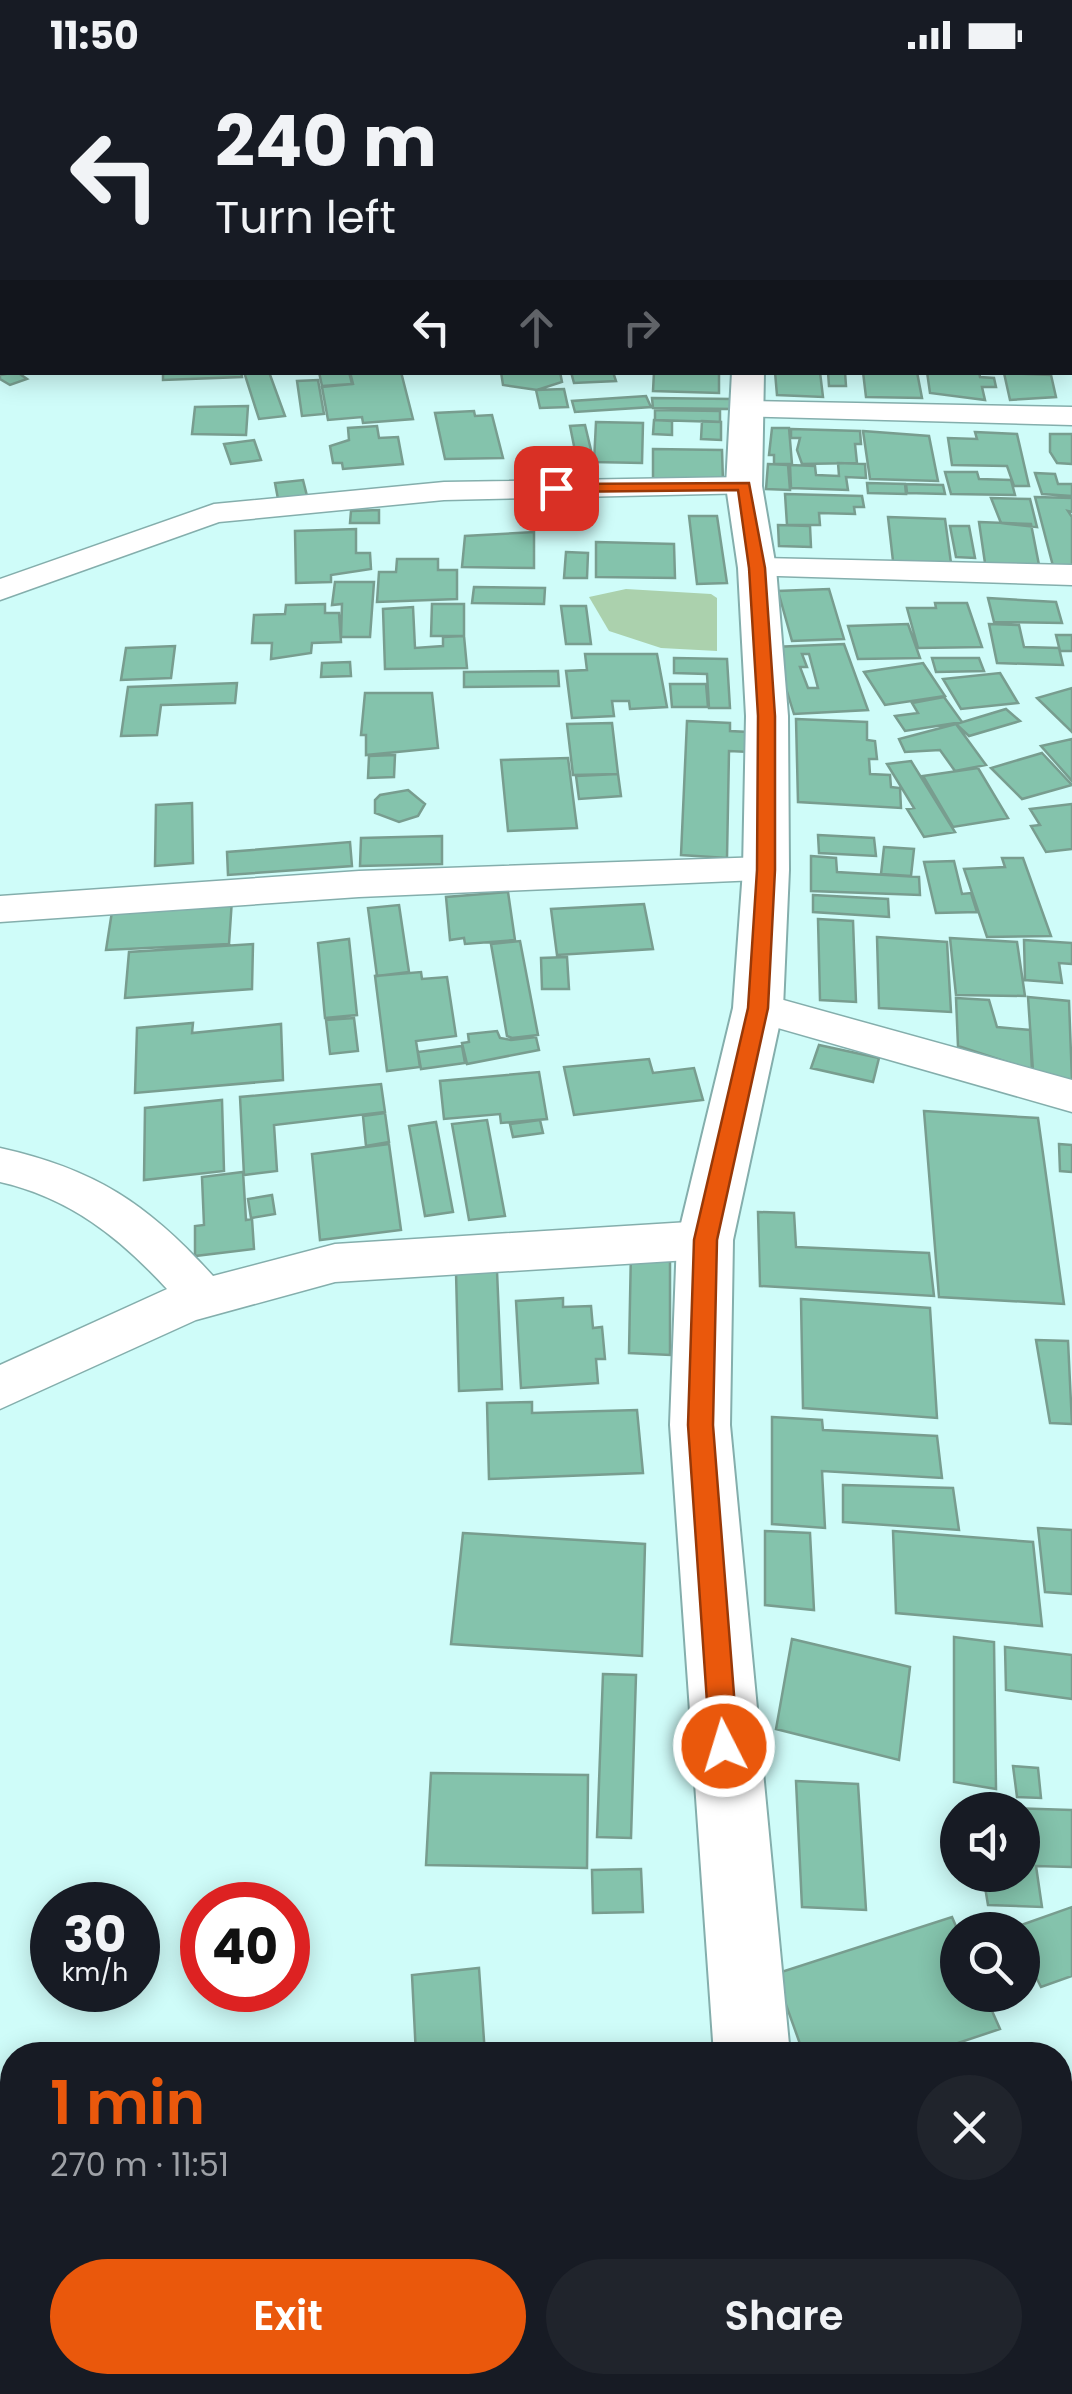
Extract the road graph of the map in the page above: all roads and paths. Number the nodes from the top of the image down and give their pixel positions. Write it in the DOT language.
graph roads {
  1 [pos="746,392"];
  2 [pos="1072,416"];
  3 [pos="744,486"];
  4 [pos="757,568"];
  5 [pos="1072,576"];
  6 [pos="0,590"];
  7 [pos="766,870"];
  8 [pos="0,908"];
  9 [pos="758,1008"];
  10 [pos="1072,1096"];
  11 [pos="0,1165"];
  12 [pos="705,1240"];
  13 [pos="204,1298"];
  14 [pos="0,1388"];
  15 [pos="751,2042"];
  1 -- 2 [label="street"];
  1 -- 3 [label="street"];
  3 -- 4 [label="street"];
  3 -- 6 [label="street"];
  4 -- 5 [label="street"];
  4 -- 7 [label="street"];
  7 -- 8 [label="street"];
  7 -- 9 [label="street"];
  9 -- 10 [label="street"];
  9 -- 12 [label="street"];
  11 -- 13 [label="street"];
  12 -- 13 [label="street"];
  12 -- 15 [label="street"];
  13 -- 14 [label="street"];
}
